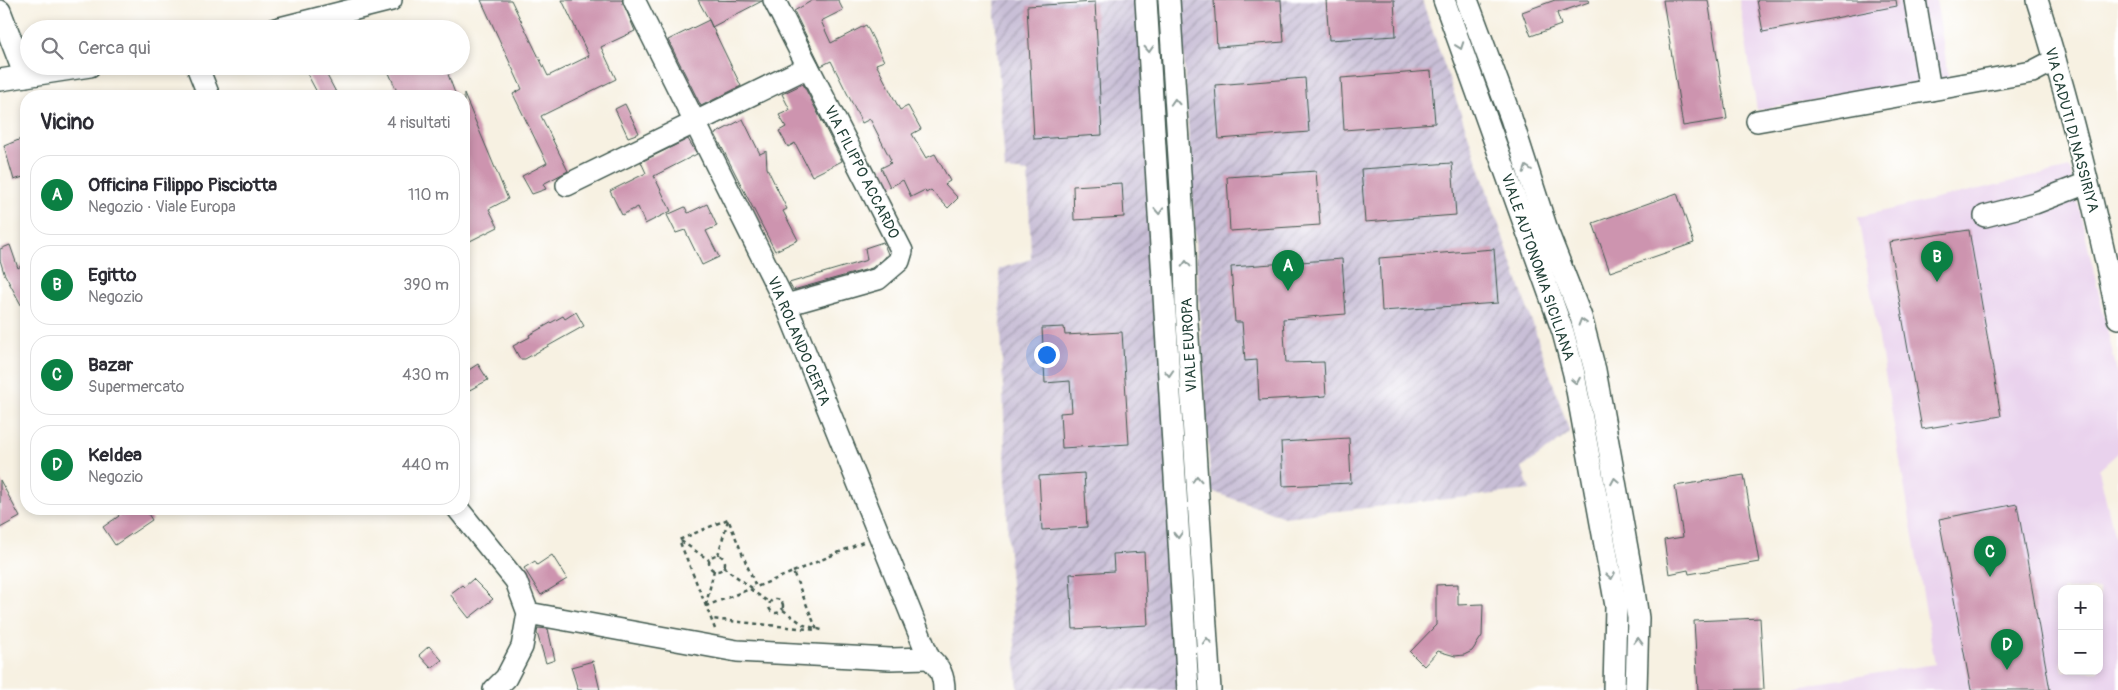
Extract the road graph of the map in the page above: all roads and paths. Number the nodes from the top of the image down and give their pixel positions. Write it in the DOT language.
graph roads {
  1 [pos="391,0"];
  2 [pos="634,0"];
  3 [pos="774,0"];
  4 [pos="1146,0"];
  5 [pos="1169,0"];
  6 [pos="1444,0"];
  7 [pos="1468,0"];
  8 [pos="1914,0"];
  9 [pos="2037,0"];
  10 [pos="0,11"];
  11 [pos="312,20"];
  12 [pos="2055,60"];
  13 [pos="20,61"];
  14 [pos="808,68"];
  15 [pos="32,75"];
  16 [pos="201,75"];
  17 [pos="26,76"];
  18 [pos="0,80"];
  19 [pos="207,90"];
  20 [pos="1930,90"];
  21 [pos="1511,118"];
  22 [pos="1757,120"];
  23 [pos="695,123"];
  24 [pos="1488,127"];
  25 [pos="2087,183"];
  26 [pos="567,185"];
  27 [pos="1158,187"];
  28 [pos="1180,187"];
  29 [pos="1985,216"];
  30 [pos="786,305"];
  31 [pos="2118,314"];
  32 [pos="463,515"];
  33 [pos="728,519"];
  34 [pos="880,535"];
  35 [pos="680,540"];
  36 [pos="1617,547"];
  37 [pos="718,555"];
  38 [pos="710,560"];
  39 [pos="723,567"];
  40 [pos="714,570"];
  41 [pos="793,572"];
  42 [pos="753,588"];
  43 [pos="770,603"];
  44 [pos="706,606"];
  45 [pos="783,610"];
  46 [pos="528,613"];
  47 [pos="1183,613"];
  48 [pos="1205,613"];
  49 [pos="711,619"];
  50 [pos="818,630"];
  51 [pos="825,631"];
  52 [pos="719,648"];
  53 [pos="929,658"];
  54 [pos="494,690"];
  55 [pos="944,690"];
  56 [pos="1188,690"];
  57 [pos="1210,690"];
  58 [pos="1614,690"];
  59 [pos="1636,690"];
  1 -- 11 [label="street"];
  2 -- 23 [label="street, VIA ROLANDO CERTA"];
  3 -- 14 [label="street, VIA FILIPPO ACCARDO"];
  4 -- 27 [label="street, VIALE EUROPA, one-way"];
  28 -- 5 [label="street, VIALE EUROPA, one-way"];
  6 -- 24 [label="street, VIALE AUTONOMIA SICILIANA, one-way"];
  7 -- 21 [label="street, VIALE AUTONOMIA SICILIANA"];
  8 -- 20 [label="street"];
  9 -- 12 [label="street, VIA CADUTI DI NASSIRIYA"];
  10 -- 13 [label="street"];
  12 -- 20 [label="street"];
  12 -- 25 [label="street, VIA CADUTI DI NASSIRIYA"];
  14 -- 23 [label="street"];
  14 -- 30 [label="street, VIA FILIPPO ACCARDO"];
  15 -- 17 [label="street"];
  16 -- 19 [label="street"];
  17 -- 18 [label="street"];
  20 -- 22 [label="street"];
  21 -- 24 [label="street"];
  36 -- 21 [label="street, VIALE AUTONOMIA SICILIANA, one-way"];
  23 -- 26 [label="street"];
  23 -- 30 [label="street, VIA ROLANDO CERTA"];
  24 -- 36 [label="street, VIALE AUTONOMIA SICILIANA, one-way"];
  25 -- 29 [label="street"];
  25 -- 31 [label="street, VIA CADUTI DI NASSIRIYA"];
  27 -- 28 [label="street"];
  27 -- 47 [label="street, VIALE EUROPA, one-way"];
  48 -- 28 [label="street, VIALE EUROPA, one-way"];
  30 -- 34 [label="street, VIA ROLANDO CERTA"];
  32 -- 46 [label="street"];
  33 -- 35 [label="path"];
  33 -- 37 [label="path"];
  33 -- 42 [label="path"];
  34 -- 41 [label="path"];
  34 -- 53 [label="street, VIA ROLANDO CERTA"];
  35 -- 38 [label="path"];
  35 -- 44 [label="path"];
  36 -- 58 [label="street, VIALE AUTONOMIA SICILIANA, one-way"];
  59 -- 36 [label="street, VIALE AUTONOMIA SICILIANA, one-way"];
  37 -- 38 [label="path"];
  37 -- 39 [label="path"];
  38 -- 40 [label="path"];
  39 -- 40 [label="path"];
  39 -- 42 [label="path"];
  40 -- 44 [label="path"];
  41 -- 42 [label="path"];
  41 -- 50 [label="path"];
  42 -- 43 [label="path"];
  42 -- 44 [label="path"];
  43 -- 45 [label="path"];
  43 -- 45 [label="path"];
  44 -- 49 [label="path"];
  45 -- 50 [label="path"];
  46 -- 52 [label="street"];
  46 -- 54 [label="street"];
  47 -- 48 [label="street"];
  47 -- 56 [label="street, VIALE EUROPA"];
  57 -- 48 [label="street, VIALE EUROPA, one-way"];
  49 -- 50 [label="path"];
  49 -- 52 [label="path"];
  50 -- 51 [label="path"];
  52 -- 53 [label="street"];
  53 -- 55 [label="street, VIA ROLANDO CERTA"];
}
